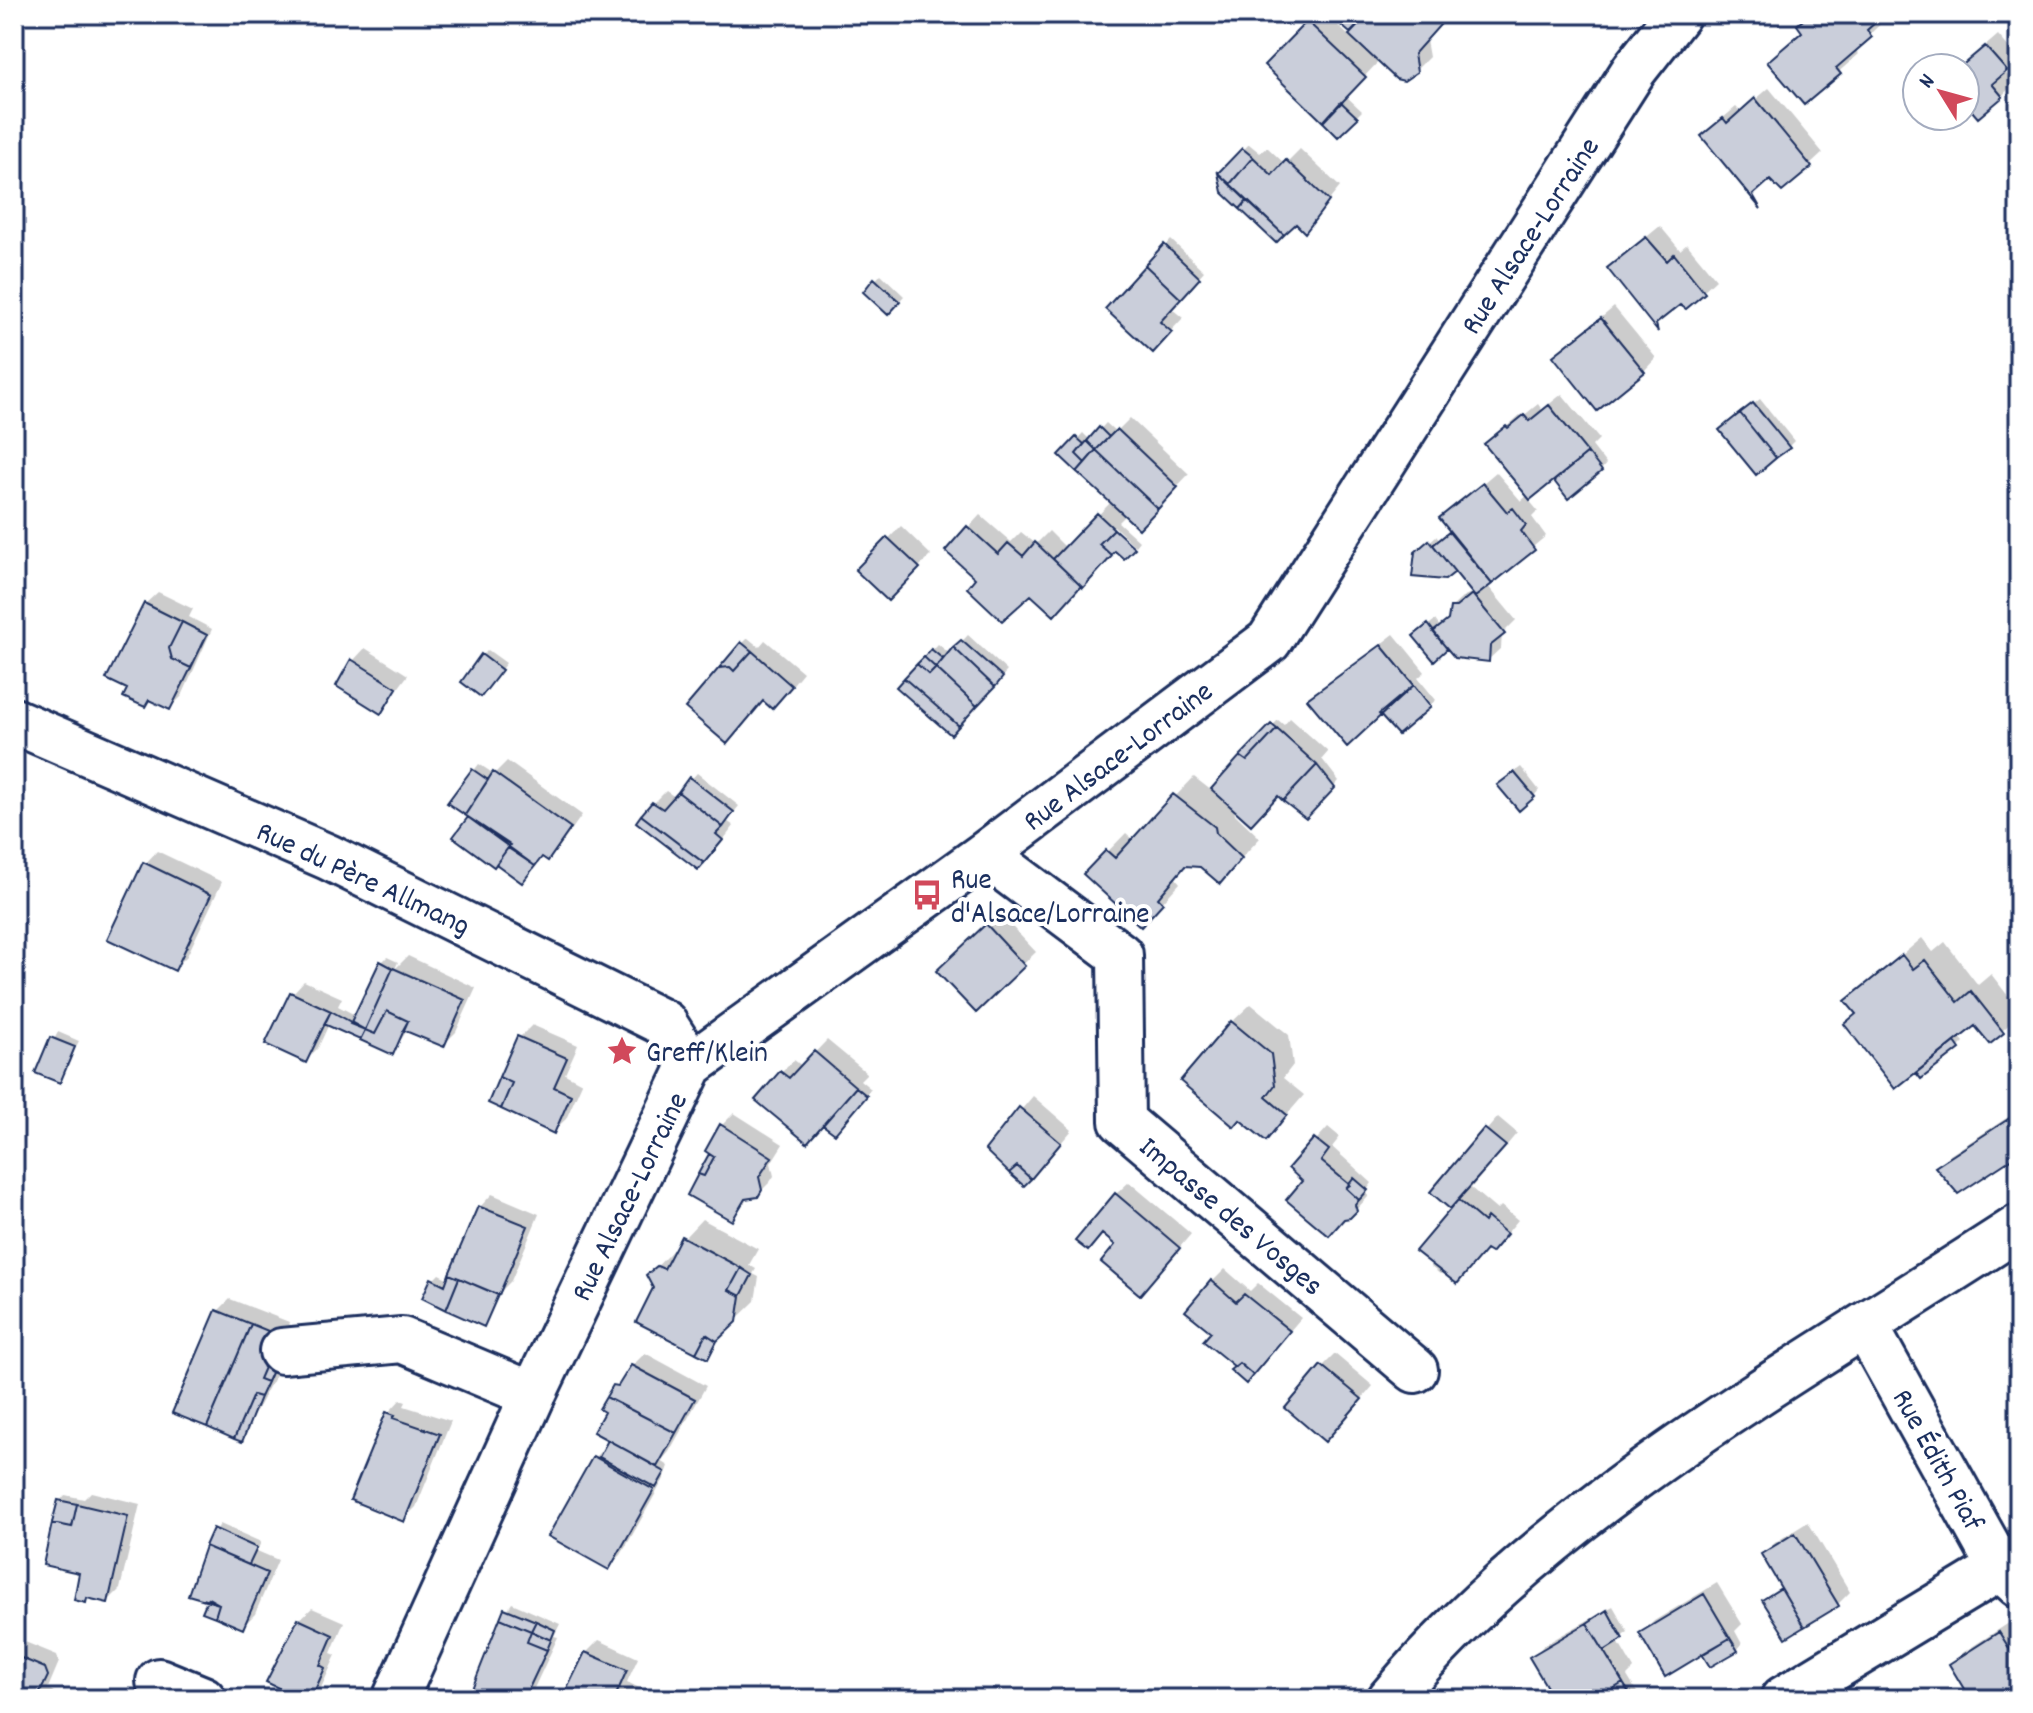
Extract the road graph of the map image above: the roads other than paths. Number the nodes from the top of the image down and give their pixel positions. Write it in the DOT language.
graph roads {
  1 [pos="1678,14"];
  2 [pos="14,721"];
  3 [pos="985,854"];
  4 [pos="691,1065"];
  5 [pos="2019,1227"];
  6 [pos="1866,1327"];
  7 [pos="282,1351"];
  8 [pos="1415,1370"];
  9 [pos="533,1395"];
  10 [pos="2010,1577"];
  11 [pos="159,1681"];
  12 [pos="203,1699"];
  13 [pos="395,1699"];
  14 [pos="1390,1699"];
  15 [pos="1783,1699"];
  1 -- 3 [label="street, Rue Alsace-Lorraine"];
  2 -- 4 [label="street, Rue du Père Allmang"];
  3 -- 4 [label="street, Rue Alsace-Lorraine"];
  3 -- 8 [label="street, Impasse des Vosges"];
  4 -- 9 [label="street, Rue Alsace-Lorraine"];
  5 -- 6 [label="street"];
  6 -- 10 [label="street, Rue Édith Piaf"];
  6 -- 14 [label="street"];
  7 -- 9 [label="street"];
  9 -- 13 [label="street, Rue Alsace-Lorraine"];
  10 -- 15 [label="street"];
  11 -- 12 [label="street"];
}
